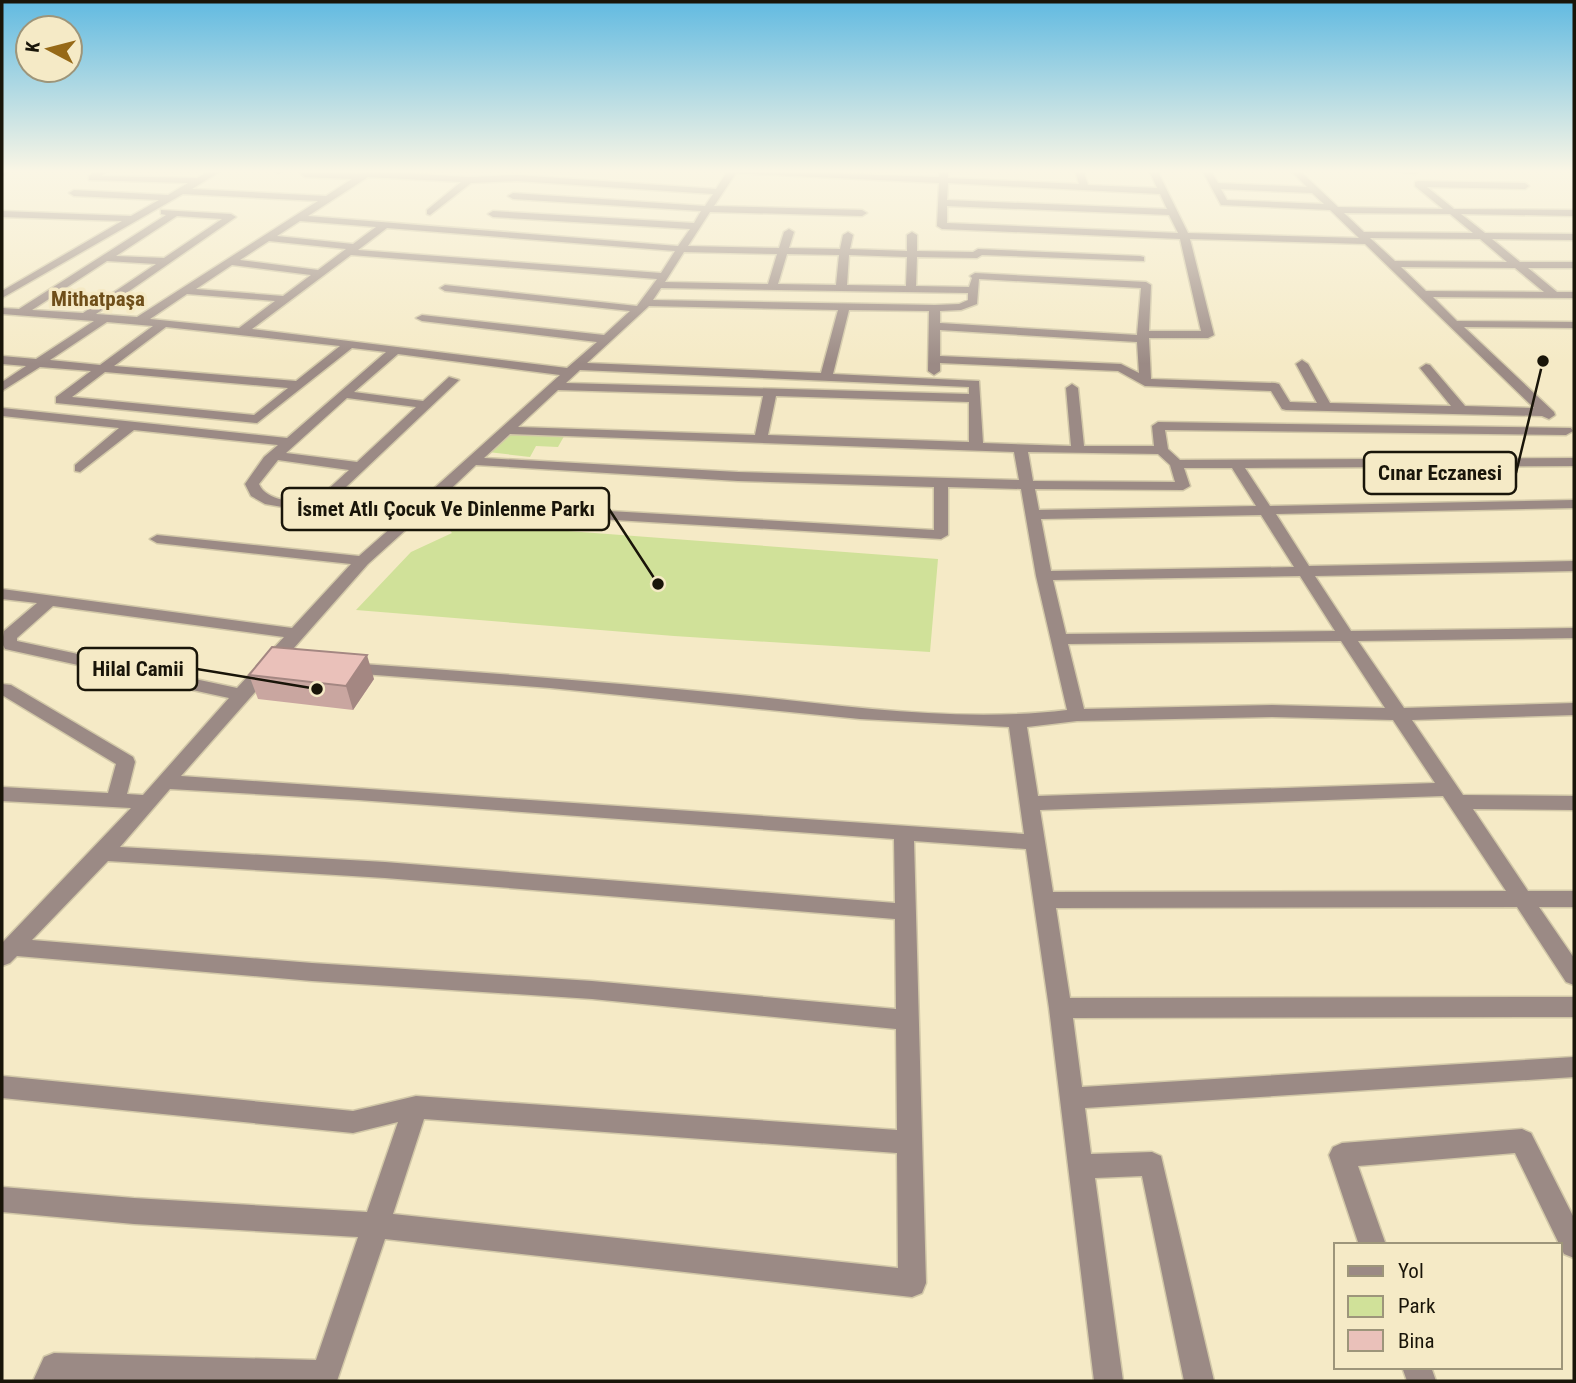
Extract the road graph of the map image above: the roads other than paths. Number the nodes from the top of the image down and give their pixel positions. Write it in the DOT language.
graph roads {
  1 [pos="105,235"];
  2 [pos="141,235"];
  3 [pos="205,235"];
  4 [pos="272,235"];
  5 [pos="373,235"];
  6 [pos="494,235"];
  7 [pos="690,235"];
  8 [pos="788,235"];
  9 [pos="848,235"];
  10 [pos="912,235"];
  11 [pos="979,235"];
  12 [pos="1147,235"];
  13 [pos="1361,235"];
  14 [pos="1184,236"];
  15 [pos="1479,236"];
  16 [pos="1574,237"];
  17 [pos="267,238"];
  18 [pos="1365,238"];
  19 [pos="681,249"];
  20 [pos="352,250"];
  21 [pos="782,251"];
  22 [pos="844,253"];
  23 [pos="977,253"];
  24 [pos="911,254"];
  25 [pos="104,258"];
  26 [pos="1140,259"];
  27 [pos="166,261"];
  28 [pos="229,262"];
  29 [pos="1391,264"];
  30 [pos="1517,265"];
  31 [pos="1574,265"];
  32 [pos="321,273"];
  33 [pos="975,276"];
  34 [pos="661,281"];
  35 [pos="772,287"];
  36 [pos="445,288"];
  37 [pos="841,288"];
  38 [pos="911,289"];
  39 [pos="974,290"];
  40 [pos="184,291"];
  41 [pos="1423,294"];
  42 [pos="2,295"];
  43 [pos="1555,295"];
  44 [pos="1574,295"];
  45 [pos="286,299"];
  46 [pos="642,306"];
  47 [pos="844,306"];
  48 [pos="935,308"];
  49 [pos="2,311"];
  50 [pos="21,312"];
  51 [pos="86,316"];
  52 [pos="107,317"];
  53 [pos="422,318"];
  54 [pos="139,320"];
  55 [pos="164,323"];
  56 [pos="1454,324"];
  57 [pos="1574,325"];
  58 [pos="935,326"];
  59 [pos="242,331"];
  60 [pos="1143,337"];
  61 [pos="605,340"];
  62 [pos="351,343"];
  63 [pos="396,349"];
  64 [pos="934,359"];
  65 [pos="2,360"];
  66 [pos="37,362"];
  67 [pos="1302,364"];
  68 [pos="103,368"];
  69 [pos="1426,368"];
  70 [pos="573,369"];
  71 [pos="825,376"];
  72 [pos="453,380"];
  73 [pos="934,382"];
  74 [pos="1145,382"];
  75 [pos="299,385"];
  76 [pos="553,386"];
  77 [pos="2,387"];
  78 [pos="1072,388"];
  79 [pos="770,393"];
  80 [pos="343,394"];
  81 [pos="975,398"];
  82 [pos="426,405"];
  83 [pos="1325,406"];
  84 [pos="1461,410"];
  85 [pos="2,412"];
  86 [pos="1546,412"];
  87 [pos="130,426"];
  88 [pos="505,430"];
  89 [pos="1570,435"];
  90 [pos="761,439"];
  91 [pos="289,442"];
  92 [pos="976,446"];
  93 [pos="1020,448"];
  94 [pos="1078,450"];
  95 [pos="1161,450"];
  96 [pos="274,455"];
  97 [pos="471,461"];
  98 [pos="1574,462"];
  99 [pos="1176,464"];
  100 [pos="1236,464"];
  101 [pos="360,467"];
  102 [pos="80,468"];
  103 [pos="941,483"];
  104 [pos="1026,486"];
  105 [pos="424,503"];
  106 [pos="1574,504"];
  107 [pos="316,508"];
  108 [pos="1266,510"];
  109 [pos="1031,515"];
  110 [pos="403,523"];
  111 [pos="157,539"];
  112 [pos="363,561"];
  113 [pos="1574,566"];
  114 [pos="1306,572"];
  115 [pos="1044,576"];
  116 [pos="2,594"];
  117 [pos="49,601"];
  118 [pos="1574,633"];
  119 [pos="298,634"];
  120 [pos="1347,637"];
  121 [pos="1059,639"];
  122 [pos="270,662"];
  123 [pos="296,664"];
  124 [pos="337,667"];
  125 [pos="5,689"];
  126 [pos="242,695"];
  127 [pos="1574,709"];
  128 [pos="1399,713"];
  129 [pos="1077,715"];
  130 [pos="1017,722"];
  131 [pos="166,782"];
  132 [pos="2,794"];
  133 [pos="1453,795"];
  134 [pos="116,800"];
  135 [pos="149,802"];
  136 [pos="1029,803"];
  137 [pos="1574,803"];
  138 [pos="904,832"];
  139 [pos="1035,842"];
  140 [pos="103,853"];
  141 [pos="1522,898"];
  142 [pos="1574,899"];
  143 [pos="1044,900"];
  144 [pos="905,912"];
  145 [pos="7,952"];
  146 [pos="1574,976"];
  147 [pos="1574,1007"];
  148 [pos="1060,1008"];
  149 [pos="907,1020"];
  150 [pos="1574,1068"];
  151 [pos="2,1087"];
  152 [pos="1073,1098"];
  153 [pos="416,1107"];
  154 [pos="909,1142"];
  155 [pos="1081,1166"];
  156 [pos="2,1199"];
  157 [pos="374,1225"];
  158 [pos="1372,1243"];
  159 [pos="1574,1245"];
  160 [pos="324,1378"];
  161 [pos="47,1381"];
  162 [pos="1108,1381"];
  163 [pos="1199,1381"];
  1 -- 42 [label="street"];
  2 -- 25 [label="street"];
  3 -- 27 [label="street"];
  4 -- 17 [label="street"];
  5 -- 20 [label="street"];
  6 -- 19 [label="street"];
  7 -- 19 [label="street"];
  8 -- 21 [label="street"];
  9 -- 22 [label="street"];
  10 -- 24 [label="street"];
  11 -- 23 [label="street"];
  12 -- 14 [label="street"];
  13 -- 18 [label="street"];
  14 -- 18 [label="street"];
  14 -- 60 [label="street"];
  15 -- 16 [label="street"];
  15 -- 18 [label="street"];
  15 -- 30 [label="street"];
  17 -- 20 [label="street"];
  17 -- 28 [label="street"];
  18 -- 29 [label="street"];
  19 -- 21 [label="street"];
  19 -- 34 [label="street"];
  20 -- 32 [label="street"];
  20 -- 34 [label="street"];
  21 -- 22 [label="street"];
  21 -- 35 [label="street"];
  22 -- 24 [label="street"];
  22 -- 37 [label="street"];
  23 -- 24 [label="street"];
  23 -- 26 [label="street"];
  23 -- 33 [label="street"];
  24 -- 38 [label="street"];
  25 -- 27 [label="street"];
  25 -- 50 [label="street"];
  27 -- 51 [label="street"];
  28 -- 32 [label="street"];
  28 -- 40 [label="street"];
  29 -- 30 [label="street"];
  29 -- 41 [label="street"];
  30 -- 31 [label="street"];
  30 -- 43 [label="street"];
  32 -- 45 [label="street"];
  33 -- 39 [label="street"];
  33 -- 60 [label="street"];
  34 -- 35 [label="street"];
  34 -- 46 [label="street"];
  35 -- 37 [label="street"];
  36 -- 46 [label="street"];
  37 -- 38 [label="street"];
  38 -- 39 [label="street"];
  39 -- 48 [label="street"];
  40 -- 45 [label="street"];
  40 -- 54 [label="street"];
  41 -- 43 [label="street"];
  41 -- 56 [label="street"];
  43 -- 44 [label="street"];
  45 -- 59 [label="street"];
  46 -- 47 [label="street"];
  46 -- 61 [label="street"];
  47 -- 48 [label="street"];
  47 -- 71 [label="street"];
  48 -- 58 [label="street"];
  49 -- 50 [label="street"];
  50 -- 51 [label="street"];
  51 -- 52 [label="street"];
  52 -- 54 [label="street"];
  52 -- 66 [label="street"];
  53 -- 61 [label="street"];
  54 -- 55 [label="street"];
  55 -- 59 [label="street"];
  55 -- 68 [label="street"];
  56 -- 57 [label="street"];
  56 -- 86 [label="street"];
  58 -- 60 [label="street"];
  58 -- 64 [label="street"];
  59 -- 62 [label="street"];
  60 -- 74 [label="street"];
  61 -- 70 [label="street"];
  62 -- 63 [label="street"];
  62 -- 75 [label="street"];
  63 -- 70 [label="street"];
  63 -- 80 [label="street"];
  64 -- 73 [label="street"];
  64 -- 74 [label="street"];
  65 -- 66 [label="street"];
  66 -- 68 [label="street"];
  66 -- 77 [label="street"];
  67 -- 83 [label="street"];
  68 -- 75 [label="street"];
  68 -- 75 [label="street"];
  69 -- 84 [label="street"];
  70 -- 71 [label="street"];
  70 -- 76 [label="street"];
  71 -- 73 [label="street"];
  72 -- 82 [label="street"];
  73 -- 81 [label="street"];
  74 -- 83 [label="street"];
  76 -- 79 [label="street"];
  76 -- 88 [label="street"];
  78 -- 94 [label="street"];
  79 -- 81 [label="street"];
  79 -- 90 [label="street"];
  80 -- 82 [label="street"];
  80 -- 91 [label="street"];
  81 -- 92 [label="street"];
  82 -- 101 [label="street"];
  83 -- 84 [label="street"];
  84 -- 86 [label="street"];
  85 -- 87 [label="street"];
  86 -- 89 [label="street"];
  87 -- 91 [label="street"];
  87 -- 102 [label="street"];
  88 -- 90 [label="street"];
  88 -- 97 [label="street"];
  89 -- 95 [label="street"];
  90 -- 92 [label="street"];
  91 -- 96 [label="street"];
  92 -- 93 [label="street"];
  93 -- 94 [label="street"];
  93 -- 104 [label="street"];
  94 -- 95 [label="street"];
  95 -- 99 [label="street"];
  96 -- 101 [label="street"];
  96 -- 107 [label="street"];
  97 -- 103 [label="street"];
  97 -- 105 [label="street"];
  98 -- 100 [label="street"];
  99 -- 100 [label="street"];
  99 -- 104 [label="street"];
  100 -- 108 [label="street"];
  101 -- 107 [label="street"];
  103 -- 104 [label="street"];
  103 -- 105 [label="street"];
  104 -- 109 [label="street"];
  105 -- 110 [label="street"];
  106 -- 108 [label="street"];
  107 -- 110 [label="street"];
  108 -- 109 [label="street"];
  108 -- 114 [label="street"];
  109 -- 115 [label="street"];
  110 -- 112 [label="street"];
  111 -- 112 [label="street"];
  112 -- 119 [label="street"];
  113 -- 114 [label="street"];
  114 -- 115 [label="street"];
  114 -- 120 [label="street"];
  115 -- 121 [label="street"];
  116 -- 117 [label="street"];
  117 -- 119 [label="street"];
  117 -- 126 [label="street"];
  118 -- 120 [label="street"];
  119 -- 122 [label="street"];
  120 -- 121 [label="street"];
  120 -- 128 [label="street"];
  121 -- 129 [label="street"];
  122 -- 123 [label="street"];
  122 -- 126 [label="street"];
  124 -- 130 [label="street"];
  125 -- 134 [label="street"];
  126 -- 131 [label="street"];
  127 -- 128 [label="street"];
  128 -- 129 [label="street"];
  128 -- 133 [label="street"];
  129 -- 130 [label="street"];
  130 -- 136 [label="street"];
  131 -- 135 [label="street"];
  131 -- 138 [label="street"];
  132 -- 134 [label="street"];
  133 -- 136 [label="street"];
  133 -- 137 [label="street"];
  133 -- 141 [label="street"];
  134 -- 135 [label="street"];
  135 -- 140 [label="street"];
  136 -- 139 [label="street"];
  138 -- 139 [label="street"];
  138 -- 144 [label="street"];
  139 -- 143 [label="street"];
  140 -- 144 [label="street"];
  140 -- 145 [label="street"];
  141 -- 142 [label="street"];
  141 -- 143 [label="street"];
  141 -- 146 [label="street"];
  143 -- 148 [label="street"];
  144 -- 149 [label="street"];
  145 -- 149 [label="street"];
  147 -- 148 [label="street"];
  148 -- 152 [label="street"];
  149 -- 154 [label="street"];
  150 -- 152 [label="street"];
  151 -- 153 [label="street"];
  152 -- 155 [label="street"];
  153 -- 154 [label="street"];
  153 -- 157 [label="street"];
  154 -- 157 [label="street"];
  155 -- 162 [label="street"];
  155 -- 163 [label="street"];
  156 -- 157 [label="street"];
  157 -- 160 [label="street"];
  158 -- 159 [label="street"];
  160 -- 161 [label="street"];
}
